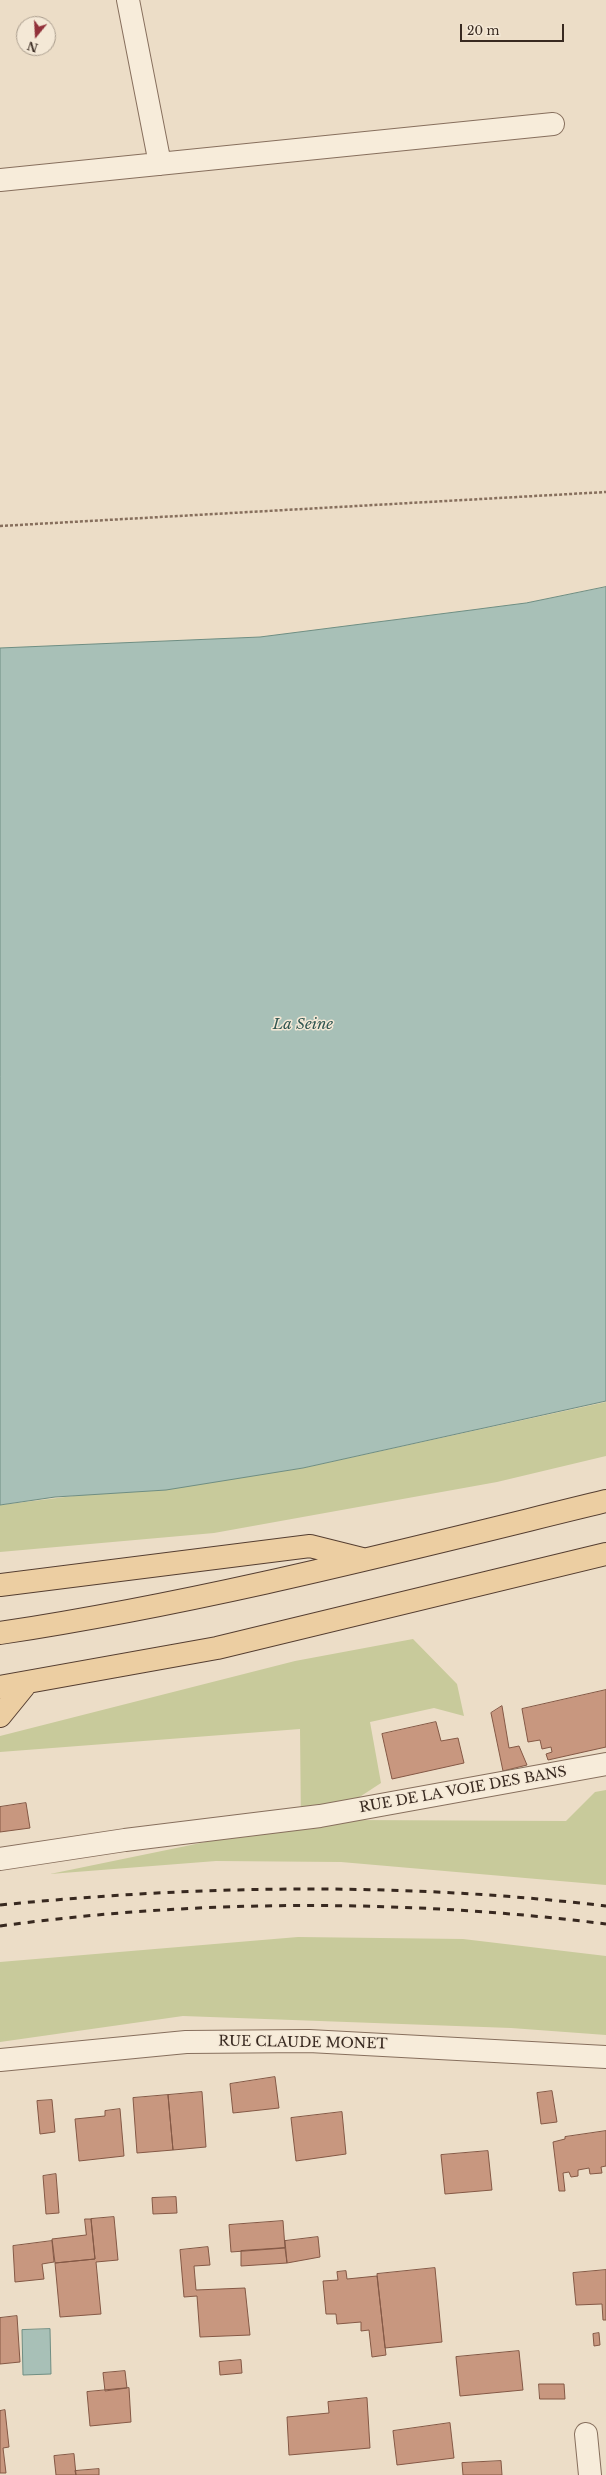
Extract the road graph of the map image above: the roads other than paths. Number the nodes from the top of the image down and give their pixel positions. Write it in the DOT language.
graph roads {
  1 [pos="128,0"];
  2 [pos="553,124"];
  3 [pos="160,164"];
  4 [pos="0,180"];
  5 [pos="606,1501"];
  6 [pos="606,1554"];
  7 [pos="365,1560"];
  8 [pos="0,1585"];
  9 [pos="0,1633"];
  10 [pos="26,1684"];
  11 [pos="0,1687"];
  12 [pos="0,1716"];
  13 [pos="606,1764"];
  14 [pos="0,1859"];
  15 [pos="606,2057"];
  16 [pos="0,2060"];
  17 [pos="586,2434"];
  18 [pos="590,2475"];
  1 -- 3 [label="street"];
  2 -- 3 [label="street"];
  3 -- 4 [label="street"];
  5 -- 7 [label="main road"];
  6 -- 10 [label="main road"];
  7 -- 8 [label="main road"];
  7 -- 9 [label="main road"];
  10 -- 11 [label="main road"];
  10 -- 12 [label="main road"];
  13 -- 14 [label="street, RUE DE LA VOIE DES BANS"];
  15 -- 16 [label="street, RUE CLAUDE MONET"];
  17 -- 18 [label="street"];
}
